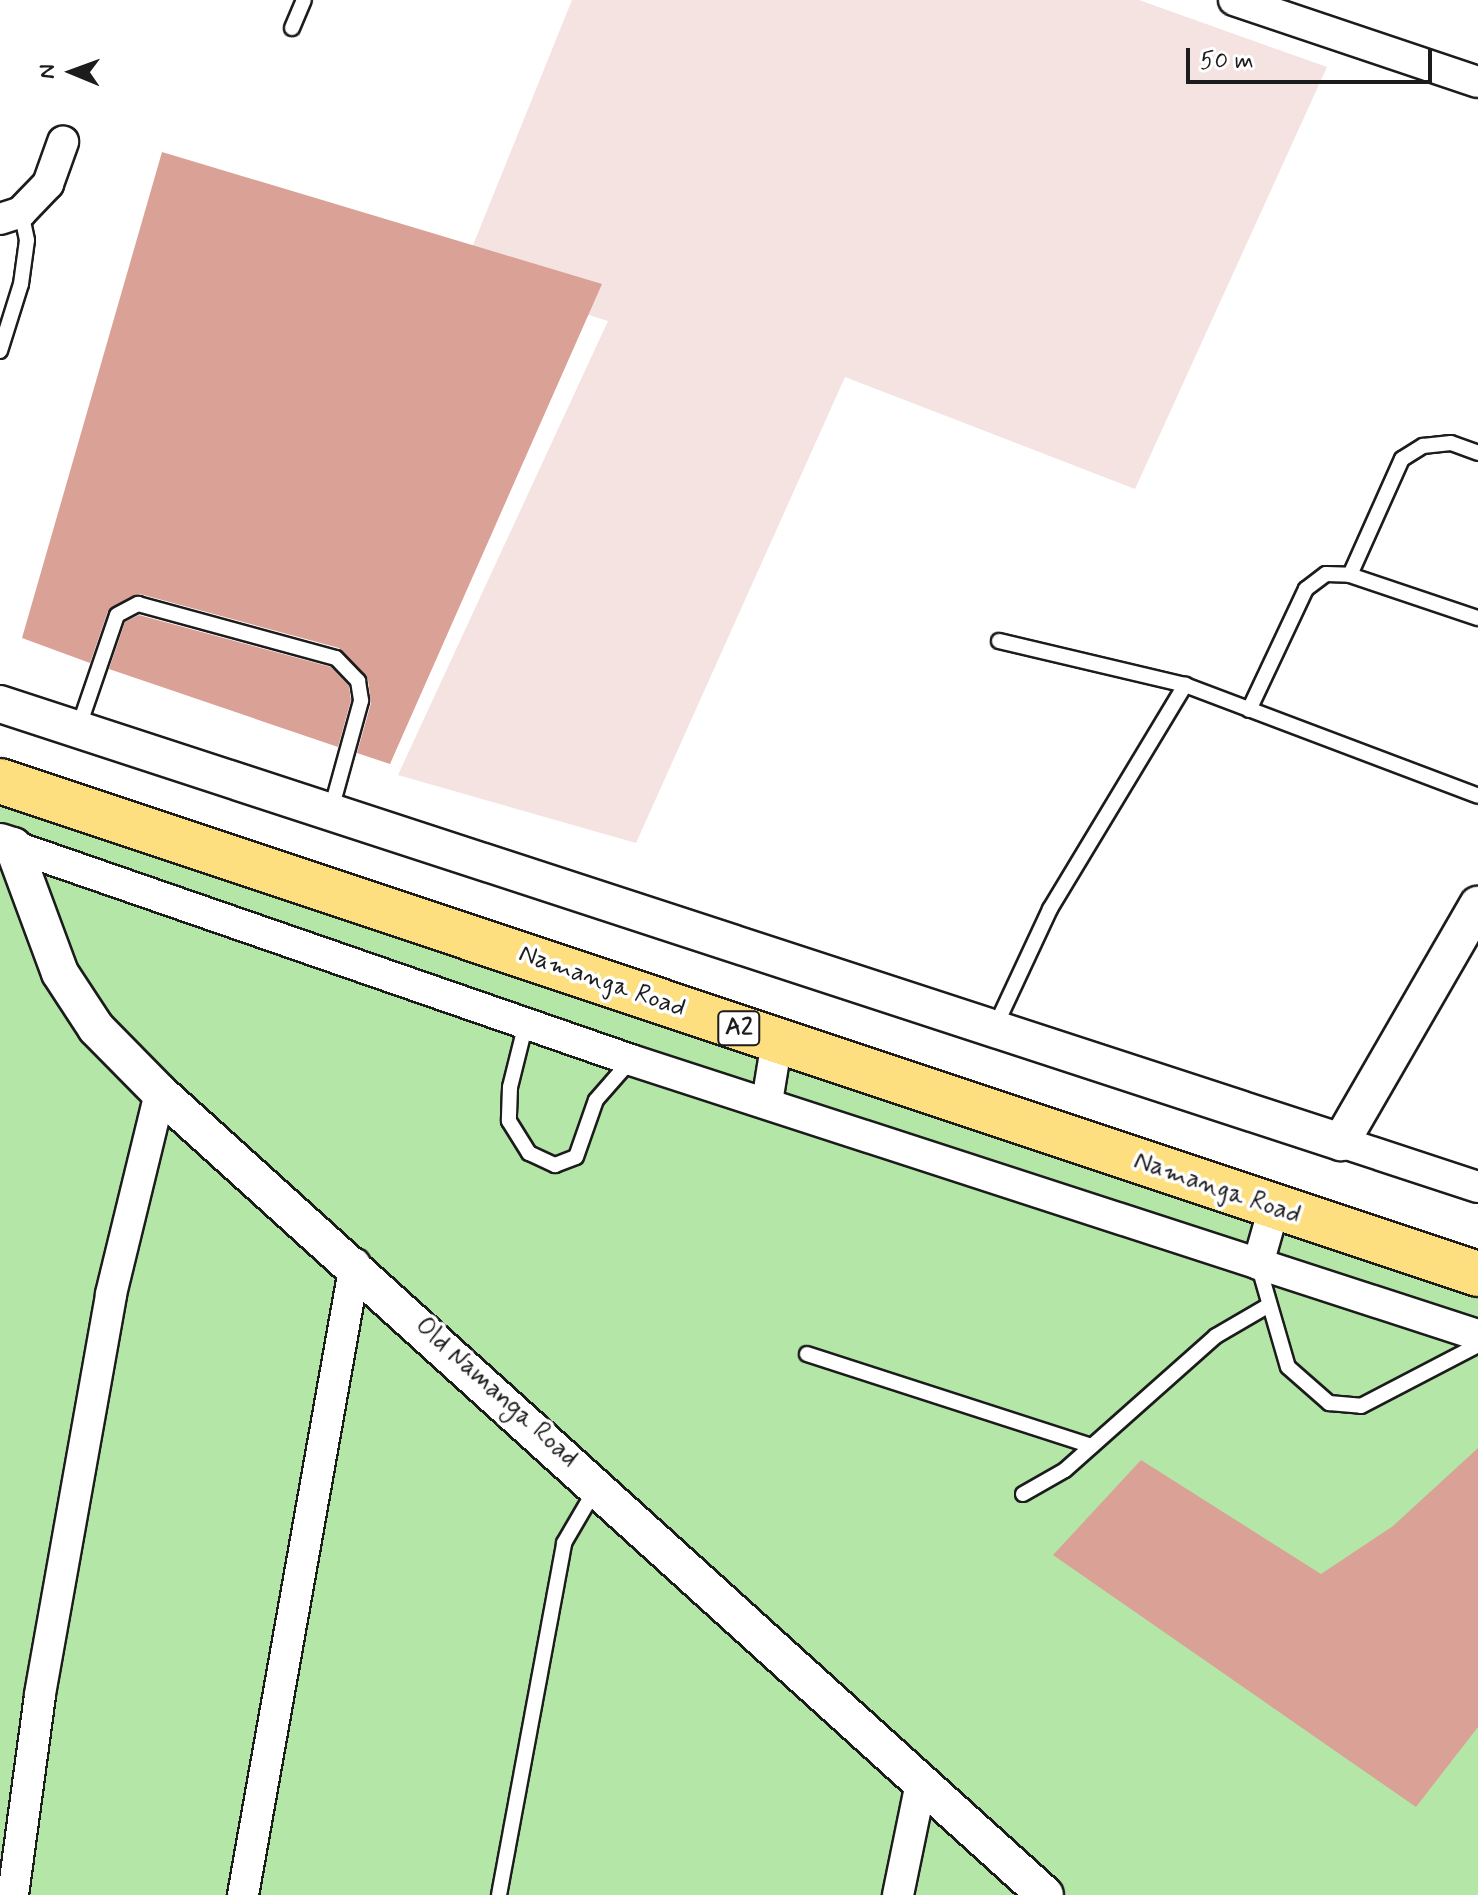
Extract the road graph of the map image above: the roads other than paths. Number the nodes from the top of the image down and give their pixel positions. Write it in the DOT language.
graph roads {
  1 [pos="304,0"];
  2 [pos="1234,0"];
  3 [pos="292,28"];
  4 [pos="1478,82"];
  5 [pos="63,142"];
  6 [pos="11,216"];
  7 [pos="0,351"];
  8 [pos="1478,453"];
  9 [pos="1350,575"];
  10 [pos="1478,618"];
  11 [pos="999,641"];
  12 [pos="1185,685"];
  13 [pos="0,704"];
  14 [pos="1249,710"];
  15 [pos="77,729"];
  16 [pos="0,781"];
  17 [pos="1478,796"];
  18 [pos="331,811"];
  19 [pos="6,844"];
  20 [pos="1478,905"];
  21 [pos="526,1023"];
  22 [pos="994,1027"];
  23 [pos="777,1041"];
  24 [pos="631,1060"];
  25 [pos="160,1093"];
  26 [pos="767,1102"];
  27 [pos="1341,1142"];
  28 [pos="1478,1187"];
  29 [pos="1274,1208"];
  30 [pos="355,1264"];
  31 [pos="1258,1264"];
  32 [pos="1478,1274"];
  33 [pos="1269,1305"];
  34 [pos="1478,1335"];
  35 [pos="1478,1345"];
  36 [pos="807,1354"];
  37 [pos="1092,1446"];
  38 [pos="598,1486"];
  39 [pos="1023,1494"];
  40 [pos="921,1783"];
  41 [pos="13,1895"];
  42 [pos="243,1895"];
  43 [pos="499,1895"];
  44 [pos="898,1895"];
  45 [pos="1045,1895"];
  1 -- 3 [label="lane"];
  2 -- 4 [label="street"];
  5 -- 6 [label="street"];
  6 -- 7 [label="lane"];
  8 -- 9 [label="lane"];
  9 -- 10 [label="lane"];
  9 -- 14 [label="lane"];
  11 -- 12 [label="lane"];
  12 -- 14 [label="lane"];
  12 -- 22 [label="lane"];
  13 -- 15 [label="street"];
  14 -- 17 [label="lane"];
  15 -- 18 [label="street"];
  15 -- 18 [label="lane"];
  16 -- 23 [label="highway, Namanga Road / A2"];
  18 -- 22 [label="street"];
  19 -- 21 [label="street"];
  19 -- 25 [label="street, Old Namanga Road"];
  20 -- 27 [label="street"];
  21 -- 24 [label="street"];
  21 -- 24 [label="lane"];
  22 -- 27 [label="street"];
  23 -- 26 [label="street"];
  23 -- 29 [label="highway, Namanga Road / A2"];
  24 -- 26 [label="street"];
  25 -- 30 [label="street, Old Namanga Road"];
  25 -- 41 [label="street"];
  26 -- 31 [label="street"];
  27 -- 28 [label="street"];
  29 -- 31 [label="street"];
  29 -- 32 [label="highway, Namanga Road / A2"];
  30 -- 38 [label="street, Old Namanga Road"];
  30 -- 42 [label="street"];
  31 -- 33 [label="lane"];
  31 -- 34 [label="street"];
  33 -- 35 [label="lane"];
  33 -- 37 [label="lane"];
  36 -- 37 [label="lane"];
  37 -- 39 [label="lane"];
  38 -- 40 [label="street, Old Namanga Road"];
  38 -- 43 [label="lane"];
  40 -- 44 [label="street"];
  40 -- 45 [label="street, Old Namanga Road"];
}
